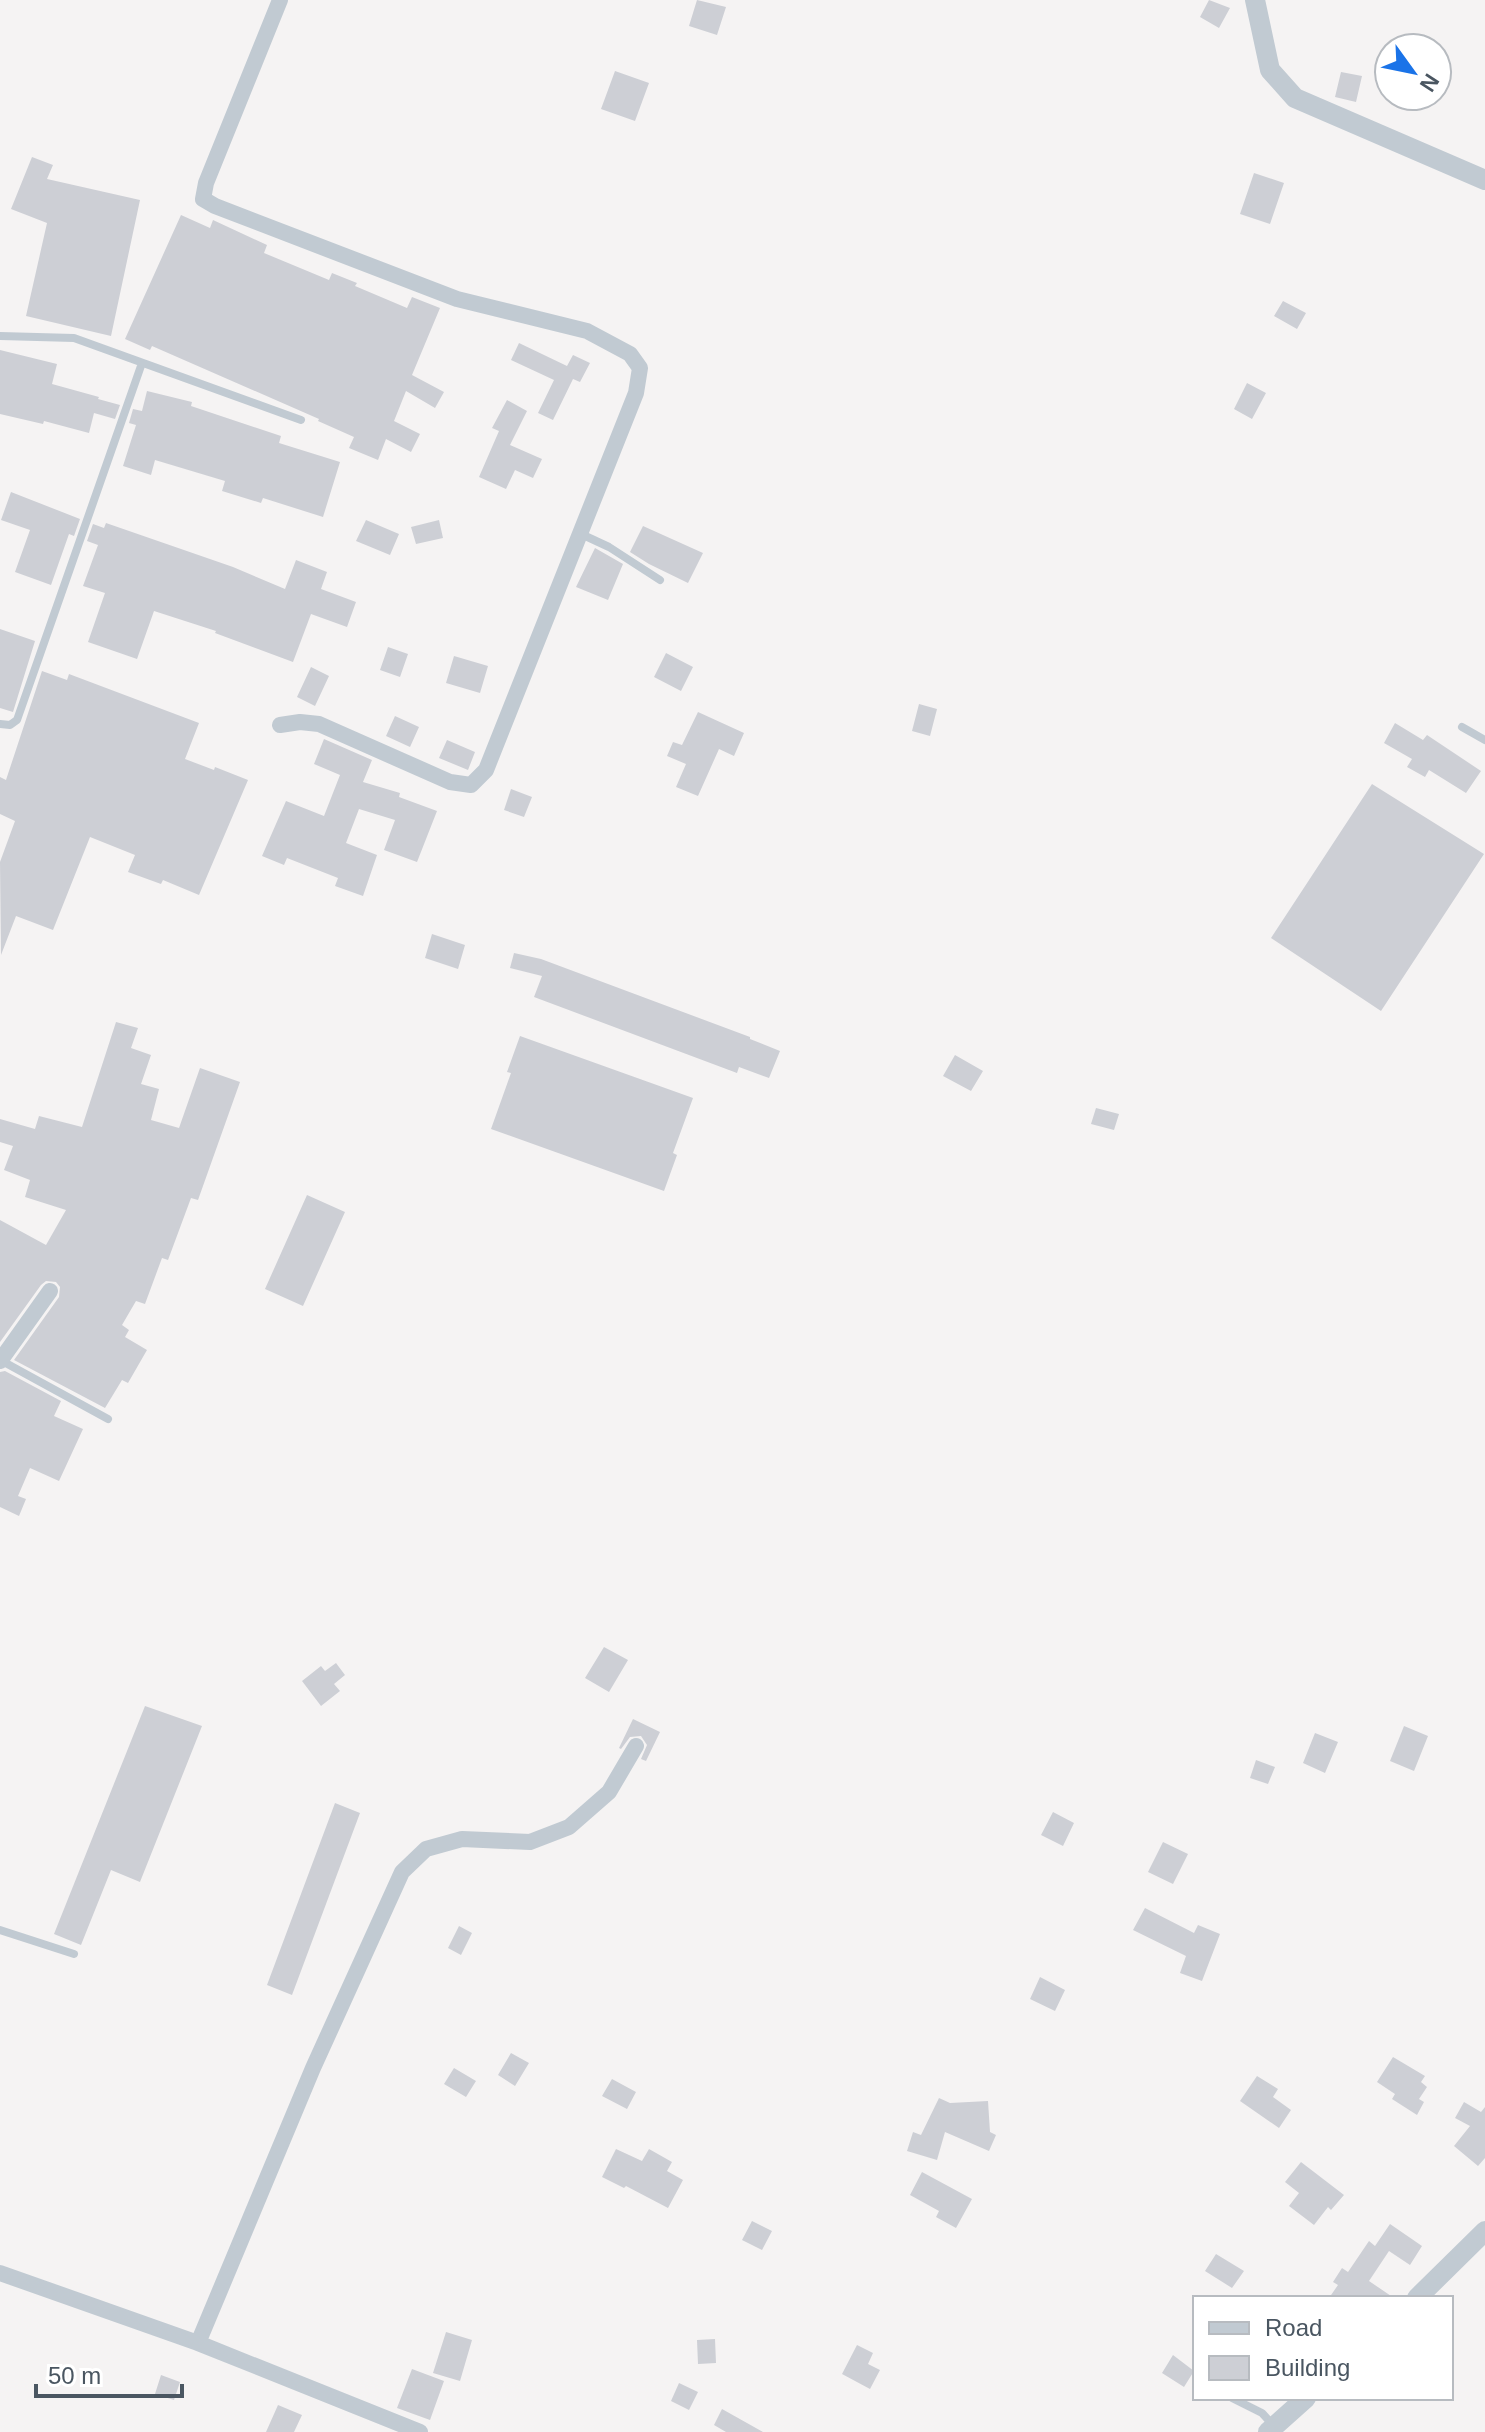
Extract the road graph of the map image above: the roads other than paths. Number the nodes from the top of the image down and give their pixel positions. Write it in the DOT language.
graph roads {
  1 [pos="280,0"];
  2 [pos="1255,0"];
  3 [pos="1485,180"];
  4 [pos="0,336"];
  5 [pos="142,363"];
  6 [pos="301,420"];
  7 [pos="581,534"];
  8 [pos="660,580"];
  9 [pos="0,724"];
  10 [pos="280,725"];
  11 [pos="1462,727"];
  12 [pos="1485,740"];
  13 [pos="50,1291"];
  14 [pos="1,1361"];
  15 [pos="108,1419"];
  16 [pos="636,1746"];
  17 [pos="0,1930"];
  18 [pos="74,1954"];
  19 [pos="1485,2231"];
  20 [pos="0,2273"];
  21 [pos="1419,2296"];
  22 [pos="198,2343"];
  23 [pos="1236,2400"];
  24 [pos="1304,2400"];
  25 [pos="1272,2429"];
  26 [pos="420,2432"];
  1 -- 7 [label="street"];
  2 -- 3 [label="street"];
  4 -- 5 [label="lane"];
  5 -- 6 [label="lane"];
  5 -- 9 [label="lane"];
  7 -- 8 [label="lane"];
  7 -- 10 [label="street"];
  11 -- 12 [label="lane"];
  13 -- 14 [label="street"];
  14 -- 15 [label="lane"];
  16 -- 22 [label="street"];
  17 -- 18 [label="lane"];
  19 -- 21 [label="street"];
  20 -- 22 [label="street"];
  22 -- 26 [label="street"];
  23 -- 25 [label="lane"];
  24 -- 25 [label="street"];
}
